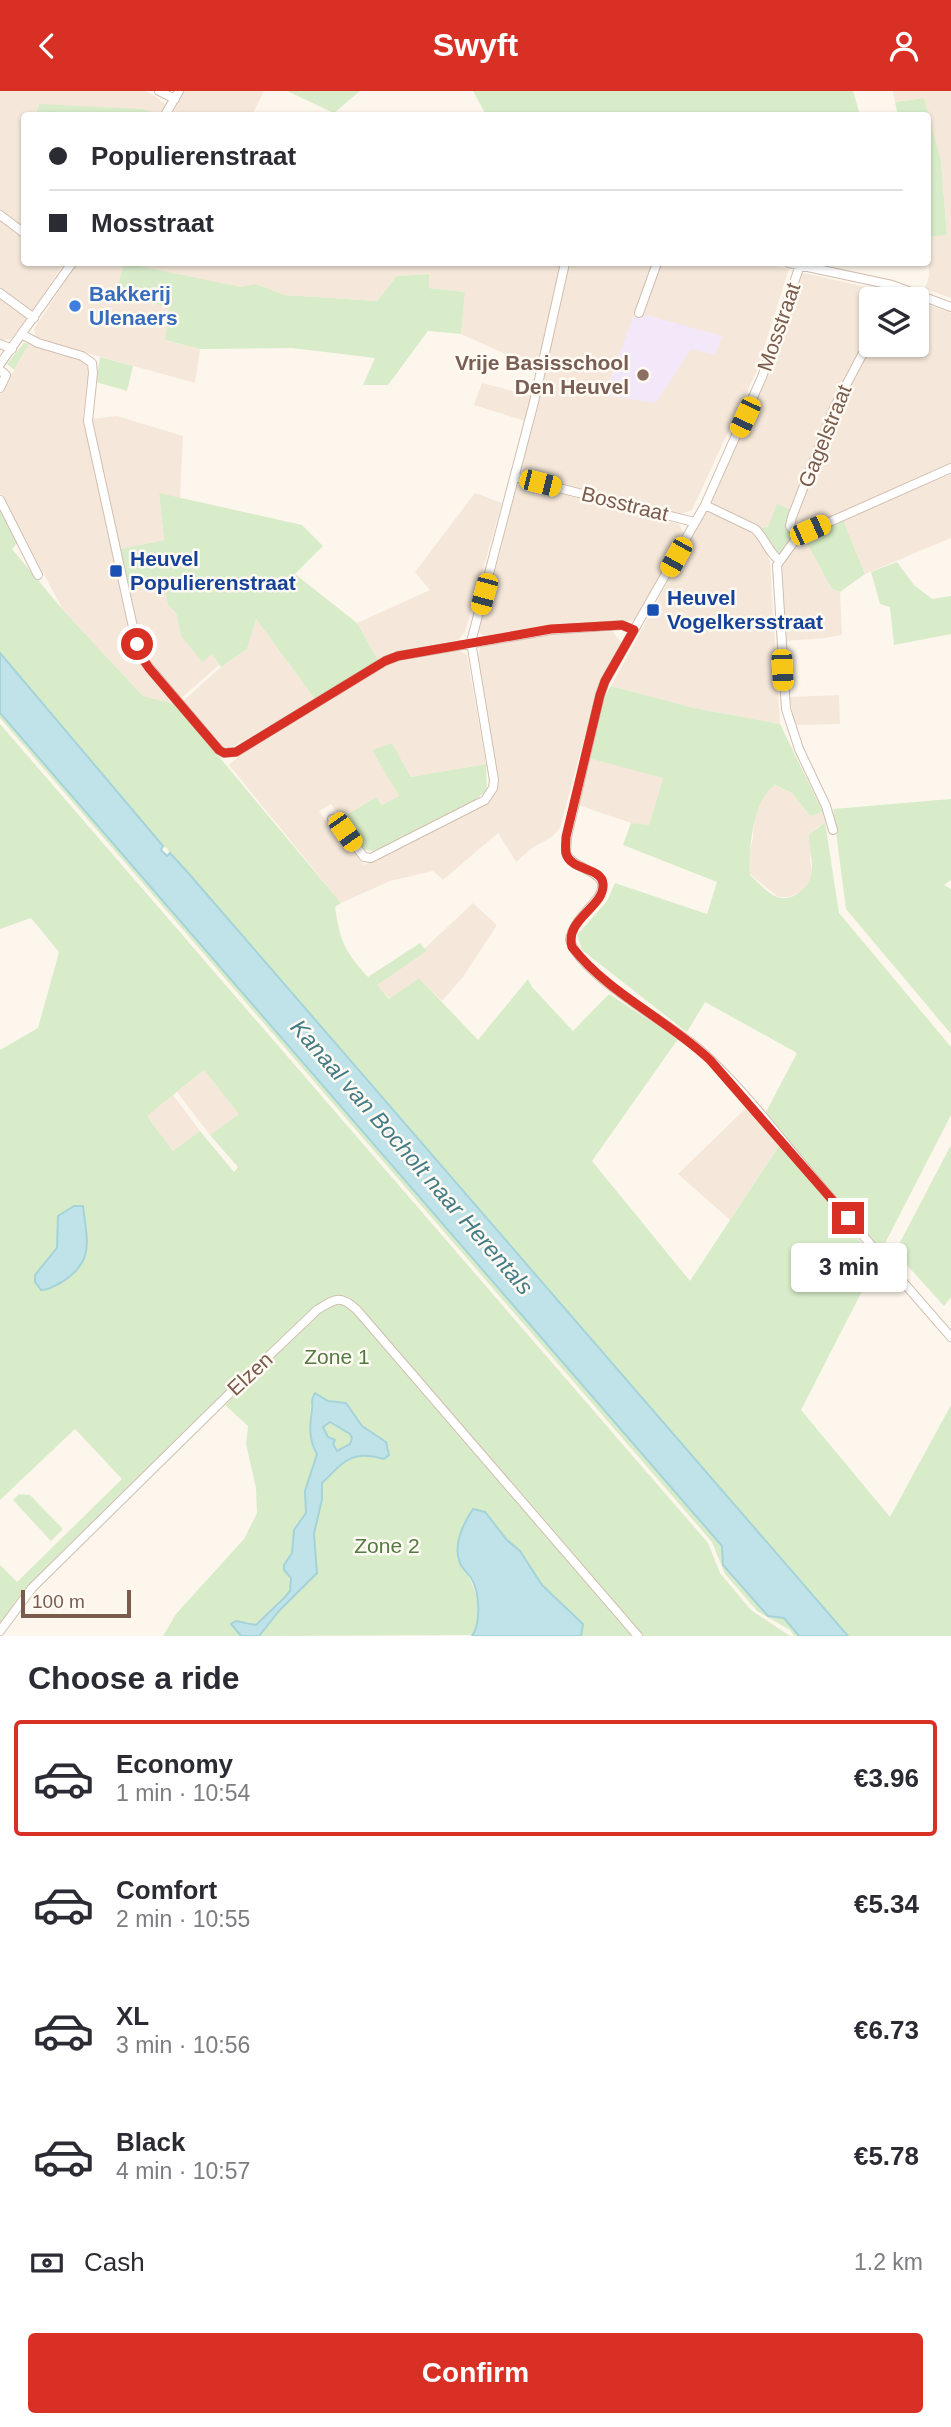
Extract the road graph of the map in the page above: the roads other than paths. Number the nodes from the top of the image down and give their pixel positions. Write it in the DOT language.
graph roads {
  1 [pos="159,91"];
  2 [pos="177,95"];
  3 [pos="167,112"];
  4 [pos="0,215"];
  5 [pos="21,231"];
  6 [pos="68,266"];
  7 [pos="564,266"];
  8 [pos="656,266"];
  9 [pos="800,266"];
  10 [pos="805,266"];
  11 [pos="892,285"];
  12 [pos="0,293"];
  13 [pos="951,307"];
  14 [pos="639,313"];
  15 [pos="34,319"];
  16 [pos="23,335"];
  17 [pos="0,344"];
  18 [pos="12,349"];
  19 [pos="861,357"];
  20 [pos="0,364"];
  21 [pos="0,370"];
  22 [pos="0,388"];
  23 [pos="951,468"];
  24 [pos="515,477"];
  25 [pos="0,500"];
  26 [pos="705,505"];
  27 [pos="694,522"];
  28 [pos="798,536"];
  29 [pos="779,560"];
  30 [pos="38,575"];
  31 [pos="634,630"];
  32 [pos="471,642"];
  33 [pos="332,819"];
  34 [pos="833,830"];
  35 [pos="951,1337"];
  36 [pos="0,1631"];
  37 [pos="638,1636"];
  1 -- 2 [label="street"];
  2 -- 3 [label="street"];
  4 -- 5 [label="street"];
  6 -- 15 [label="street"];
  7 -- 24 [label="street"];
  8 -- 14 [label="street"];
  9 -- 26 [label="street, Mosstraat"];
  10 -- 11 [label="street"];
  11 -- 13 [label="street"];
  12 -- 15 [label="street"];
  15 -- 16 [label="street"];
  16 -- 18 [label="street"];
  16 -- 32 [label="street"];
  17 -- 18 [label="street"];
  18 -- 20 [label="street"];
  19 -- 28 [label="street, Gagelstraat"];
  21 -- 22 [label="street"];
  23 -- 28 [label="street"];
  24 -- 27 [label="street, Bosstraat"];
  24 -- 32 [label="street"];
  25 -- 30 [label="street"];
  26 -- 27 [label="street, Mosstraat"];
  26 -- 29 [label="street"];
  27 -- 31 [label="street, Mosstraat"];
  28 -- 29 [label="street"];
  29 -- 34 [label="street"];
  31 -- 32 [label="street"];
  31 -- 35 [label="street, Mosstraat"];
  32 -- 33 [label="street"];
  36 -- 37 [label="street, Elzen"];
}
